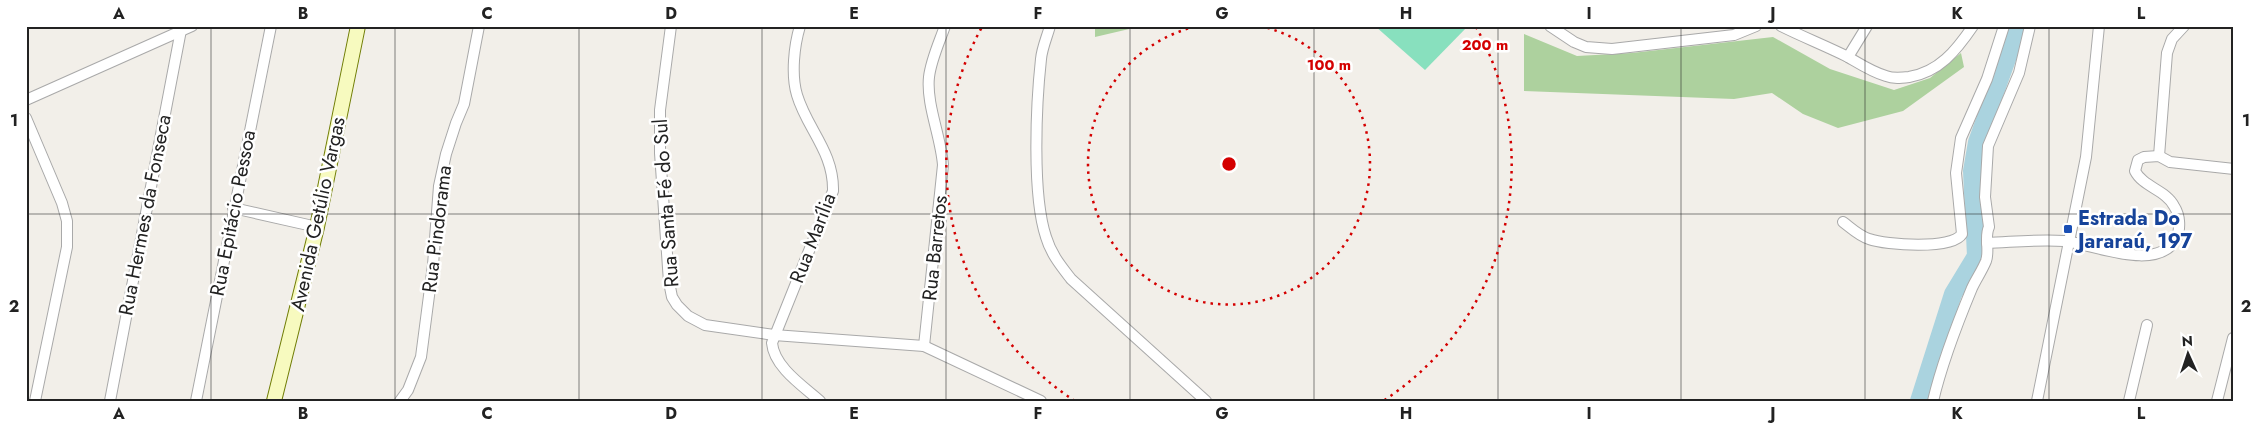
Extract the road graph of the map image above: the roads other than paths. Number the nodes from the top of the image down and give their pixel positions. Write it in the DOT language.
graph roads {
  1 [pos="192,26"];
  2 [pos="271,26"];
  3 [pos="358,26"];
  4 [pos="479,26"];
  5 [pos="671,26"];
  6 [pos="800,26"];
  7 [pos="946,26"];
  8 [pos="1050,26"];
  9 [pos="1550,26"];
  10 [pos="1756,26"];
  11 [pos="1781,26"];
  12 [pos="1867,26"];
  13 [pos="1973,26"];
  14 [pos="2004,26"];
  15 [pos="2030,26"];
  16 [pos="2099,26"];
  17 [pos="2184,26"];
  18 [pos="181,30"];
  19 [pos="1848,58"];
  20 [pos="26,100"];
  21 [pos="26,118"];
  22 [pos="2160,156"];
  23 [pos="2234,169"];
  24 [pos="233,208"];
  25 [pos="1843,222"];
  26 [pos="317,227"];
  27 [pos="2070,242"];
  28 [pos="1988,243"];
  29 [pos="2147,325"];
  30 [pos="774,335"];
  31 [pos="2233,338"];
  32 [pos="924,346"];
  33 [pos="35,401"];
  34 [pos="110,401"];
  35 [pos="196,401"];
  36 [pos="274,401"];
  37 [pos="400,401"];
  38 [pos="820,401"];
  39 [pos="1041,401"];
  40 [pos="1206,401"];
  41 [pos="1933,401"];
  42 [pos="2037,401"];
  43 [pos="2130,401"];
  44 [pos="2217,401"];
  1 -- 18 [label="street"];
  2 -- 24 [label="street, Rua Epitácio Pessoa"];
  3 -- 26 [label="street, Avenida Getúlio Vargas"];
  4 -- 37 [label="street, Rua Pindorama"];
  5 -- 30 [label="street, Rua Santa Fé do Sul"];
  6 -- 30 [label="street, Rua Marília"];
  7 -- 32 [label="street, Rua Barretos"];
  8 -- 40 [label="street"];
  9 -- 10 [label="street"];
  11 -- 19 [label="street"];
  12 -- 19 [label="street"];
  13 -- 19 [label="street"];
  14 -- 25 [label="street"];
  15 -- 28 [label="street"];
  16 -- 27 [label="street"];
  17 -- 22 [label="street"];
  18 -- 20 [label="street"];
  18 -- 34 [label="street, Rua Hermes da Fonseca"];
  21 -- 33 [label="street"];
  22 -- 23 [label="street"];
  22 -- 27 [label="street"];
  24 -- 26 [label="street"];
  24 -- 35 [label="street, Rua Epitácio Pessoa"];
  26 -- 36 [label="street, Avenida Getúlio Vargas"];
  27 -- 28 [label="street"];
  27 -- 42 [label="street"];
  28 -- 41 [label="street"];
  29 -- 43 [label="street"];
  30 -- 32 [label="street, Rua Santa Fé do Sul"];
  30 -- 38 [label="street"];
  31 -- 44 [label="street"];
  32 -- 39 [label="street"];
}
